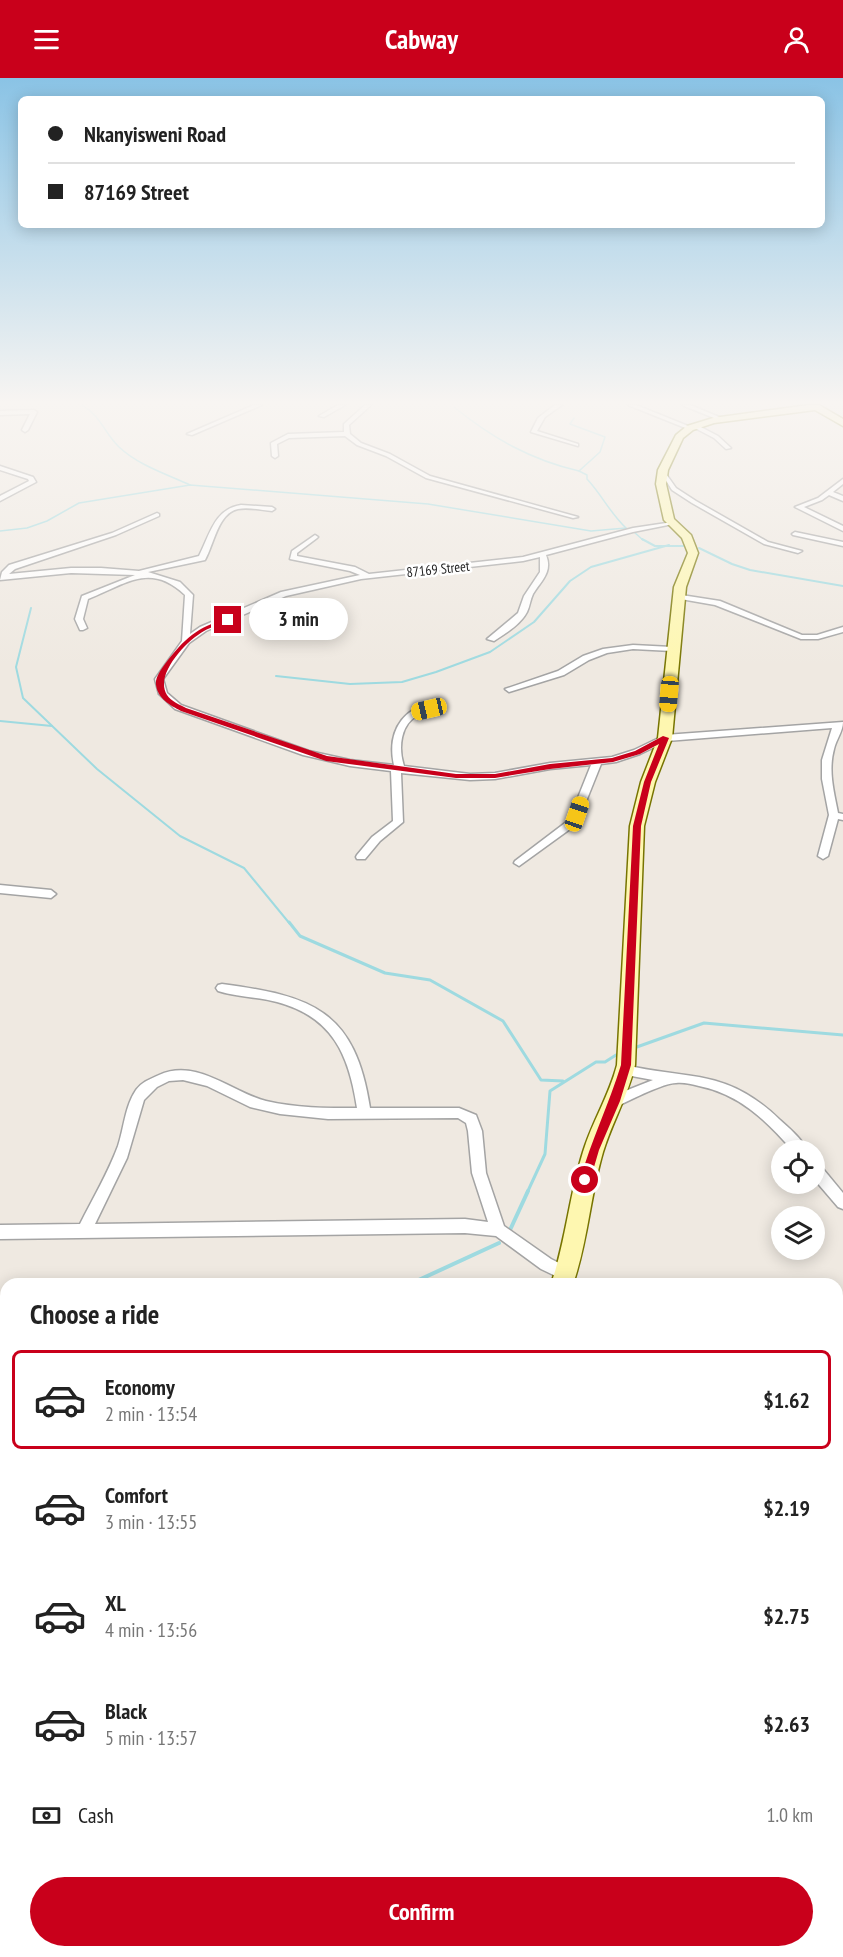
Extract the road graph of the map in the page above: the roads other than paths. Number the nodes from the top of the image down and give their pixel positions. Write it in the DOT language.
graph roads {
  1 [pos="487,493"];
  2 [pos="663,493"];
  3 [pos="680,493"];
  4 [pos="828,493"];
  5 [pos="272,509"];
  6 [pos="157,515"];
  7 [pos="575,517"];
  8 [pos="671,523"];
  9 [pos="843,530"];
  10 [pos="795,534"];
  11 [pos="315,537"];
  12 [pos="843,544"];
  13 [pos="798,551"];
  14 [pos="542,554"];
  15 [pos="144,572"];
  16 [pos="369,576"];
  17 [pos="2,578"];
  18 [pos="678,596"];
  19 [pos="187,620"];
  20 [pos="208,627"];
  21 [pos="83,628"];
  22 [pos="843,629"];
  23 [pos="491,639"];
  24 [pos="186,641"];
  25 [pos="672,649"];
  26 [pos="509,689"];
  27 [pos="441,706"];
  28 [pos="841,726"];
  29 [pos="665,738"];
  30 [pos="597,762"];
  31 [pos="398,769"];
  32 [pos="838,816"];
  33 [pos="823,856"];
  34 [pos="361,858"];
  35 [pos="519,863"];
  36 [pos="0,889"];
  37 [pos="51,894"];
  38 [pos="222,988"];
  39 [pos="625,1070"];
  40 [pos="671,1077"];
  41 [pos="615,1101"];
  42 [pos="364,1113"];
  43 [pos="791,1140"];
  44 [pos="825,1181"];
  45 [pos="843,1203"];
  46 [pos="85,1230"];
  47 [pos="498,1230"];
  48 [pos="0,1233"];
  49 [pos="563,1278"];
  50 [pos="564,1278"];
  1 -- 7 [label="street"];
  2 -- 8 [label="street"];
  3 -- 13 [label="street"];
  4 -- 9 [label="street"];
  5 -- 15 [label="street"];
  6 -- 17 [label="street"];
  8 -- 14 [label="street, 87169 Street"];
  8 -- 18 [label="street"];
  10 -- 12 [label="street"];
  11 -- 16 [label="street"];
  14 -- 16 [label="street, 87169 Street"];
  14 -- 23 [label="street"];
  15 -- 17 [label="street"];
  15 -- 19 [label="street"];
  15 -- 21 [label="street"];
  16 -- 20 [label="street, 87169 Street"];
  18 -- 22 [label="street"];
  18 -- 25 [label="street"];
  19 -- 20 [label="street"];
  19 -- 24 [label="street"];
  20 -- 24 [label="street, 87169 Street"];
  24 -- 31 [label="street"];
  25 -- 26 [label="street"];
  25 -- 29 [label="street"];
  27 -- 31 [label="street"];
  28 -- 29 [label="street"];
  28 -- 32 [label="street"];
  29 -- 30 [label="street"];
  29 -- 39 [label="street"];
  30 -- 31 [label="street"];
  30 -- 35 [label="street"];
  31 -- 34 [label="street"];
  32 -- 33 [label="street"];
  36 -- 37 [label="street"];
  38 -- 42 [label="street"];
  39 -- 40 [label="street"];
  39 -- 41 [label="street"];
  40 -- 41 [label="street"];
  40 -- 43 [label="street"];
  41 -- 50 [label="street"];
  42 -- 46 [label="street"];
  42 -- 47 [label="street"];
  44 -- 45 [label="street"];
  46 -- 47 [label="street"];
  46 -- 48 [label="street"];
  47 -- 49 [label="street"];
}
